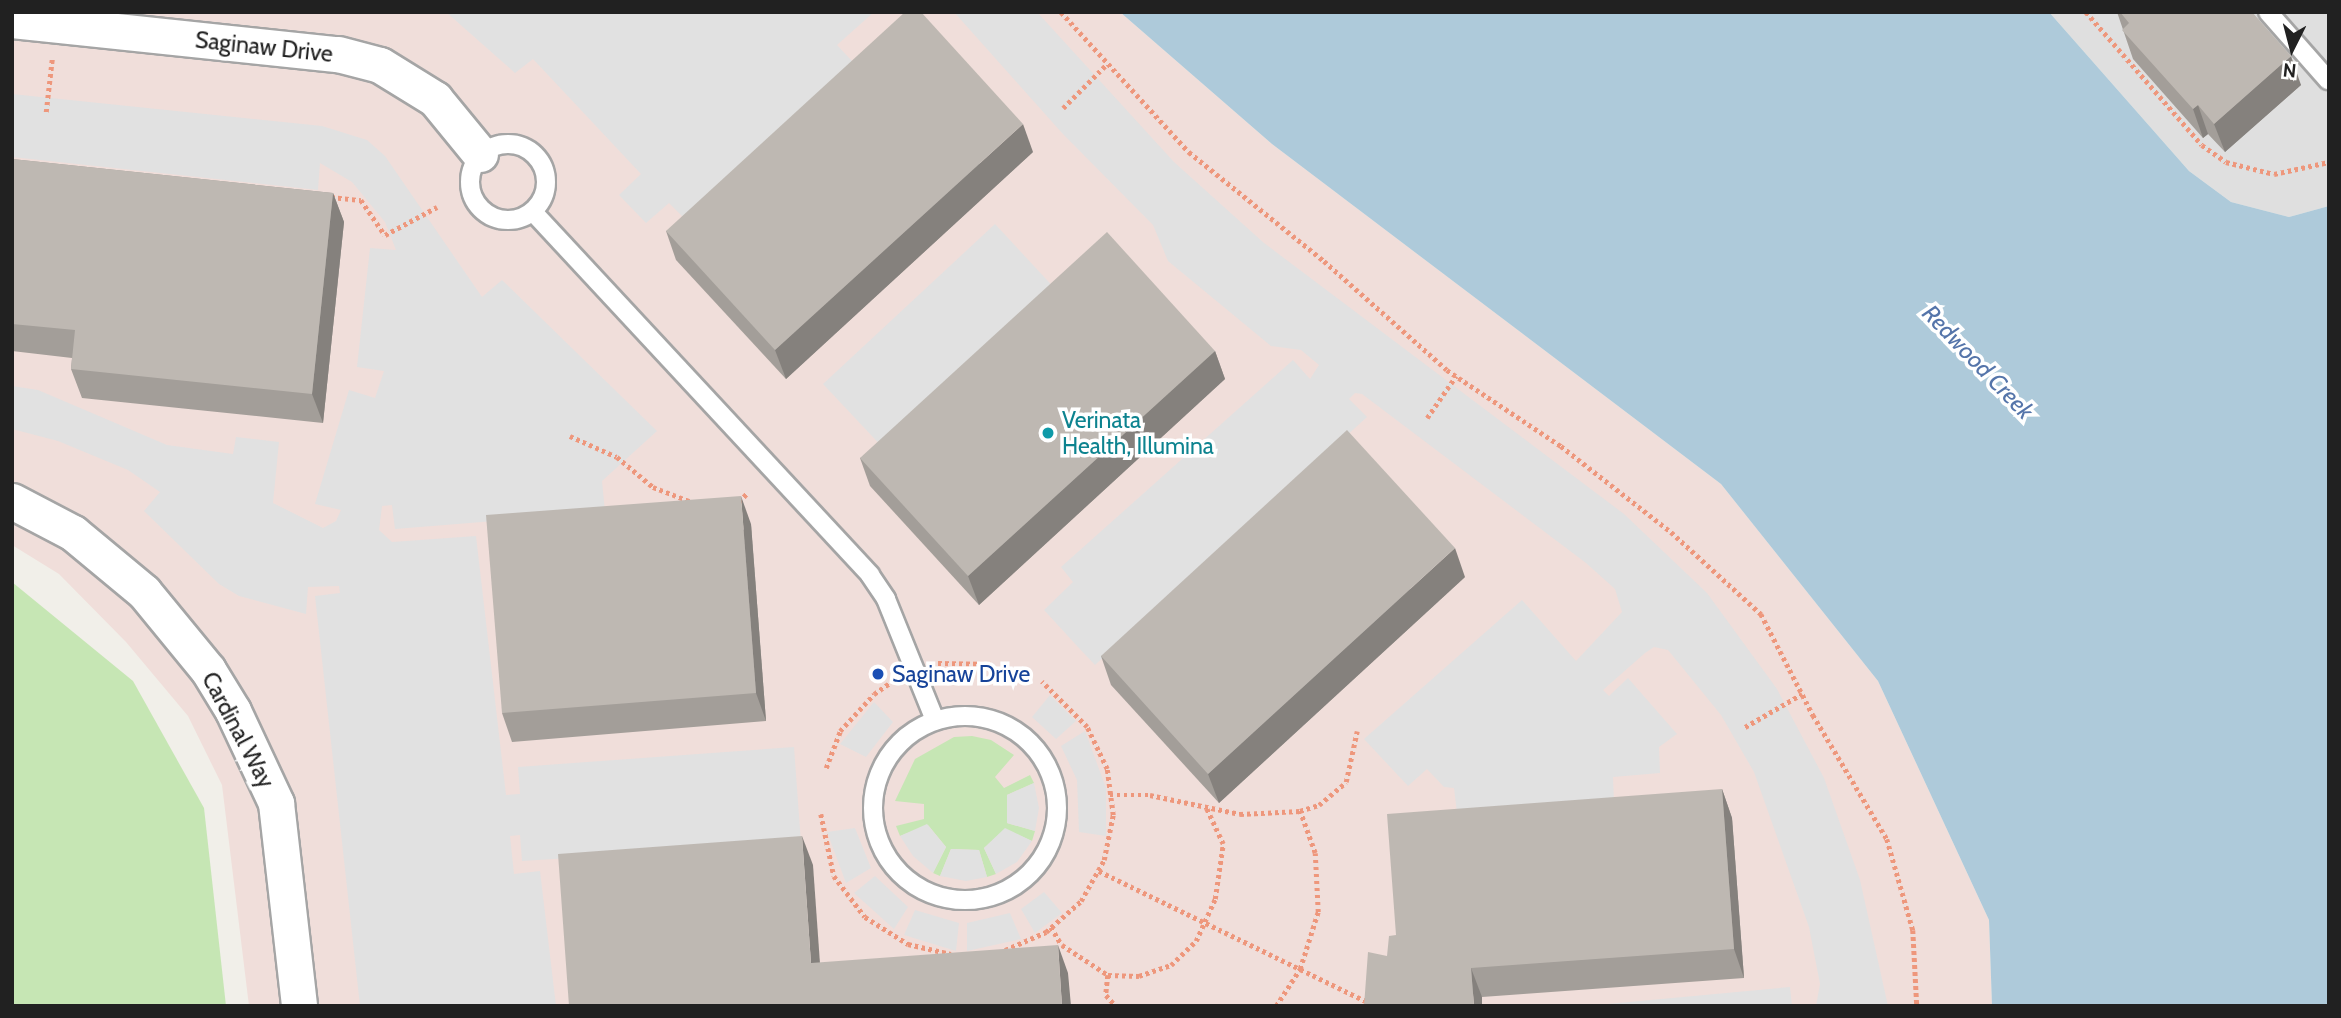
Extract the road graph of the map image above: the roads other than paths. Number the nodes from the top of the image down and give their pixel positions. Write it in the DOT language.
graph roads {
  1 [pos="2269,12"];
  2 [pos="12,20"];
  3 [pos="2328,80"];
  4 [pos="480,154"];
  5 [pos="534,213"];
  6 [pos="12,501"];
  7 [pos="935,720"];
  8 [pos="299,1006"];
  1 -- 3 [label="lane"];
  2 -- 4 [label="street, Saginaw Drive"];
  4 -- 5 [label="lane"];
  4 -- 5 [label="lane"];
  5 -- 7 [label="lane"];
  6 -- 8 [label="street, Cardinal Way"];
  7 -- 7 [label="lane"];
}
